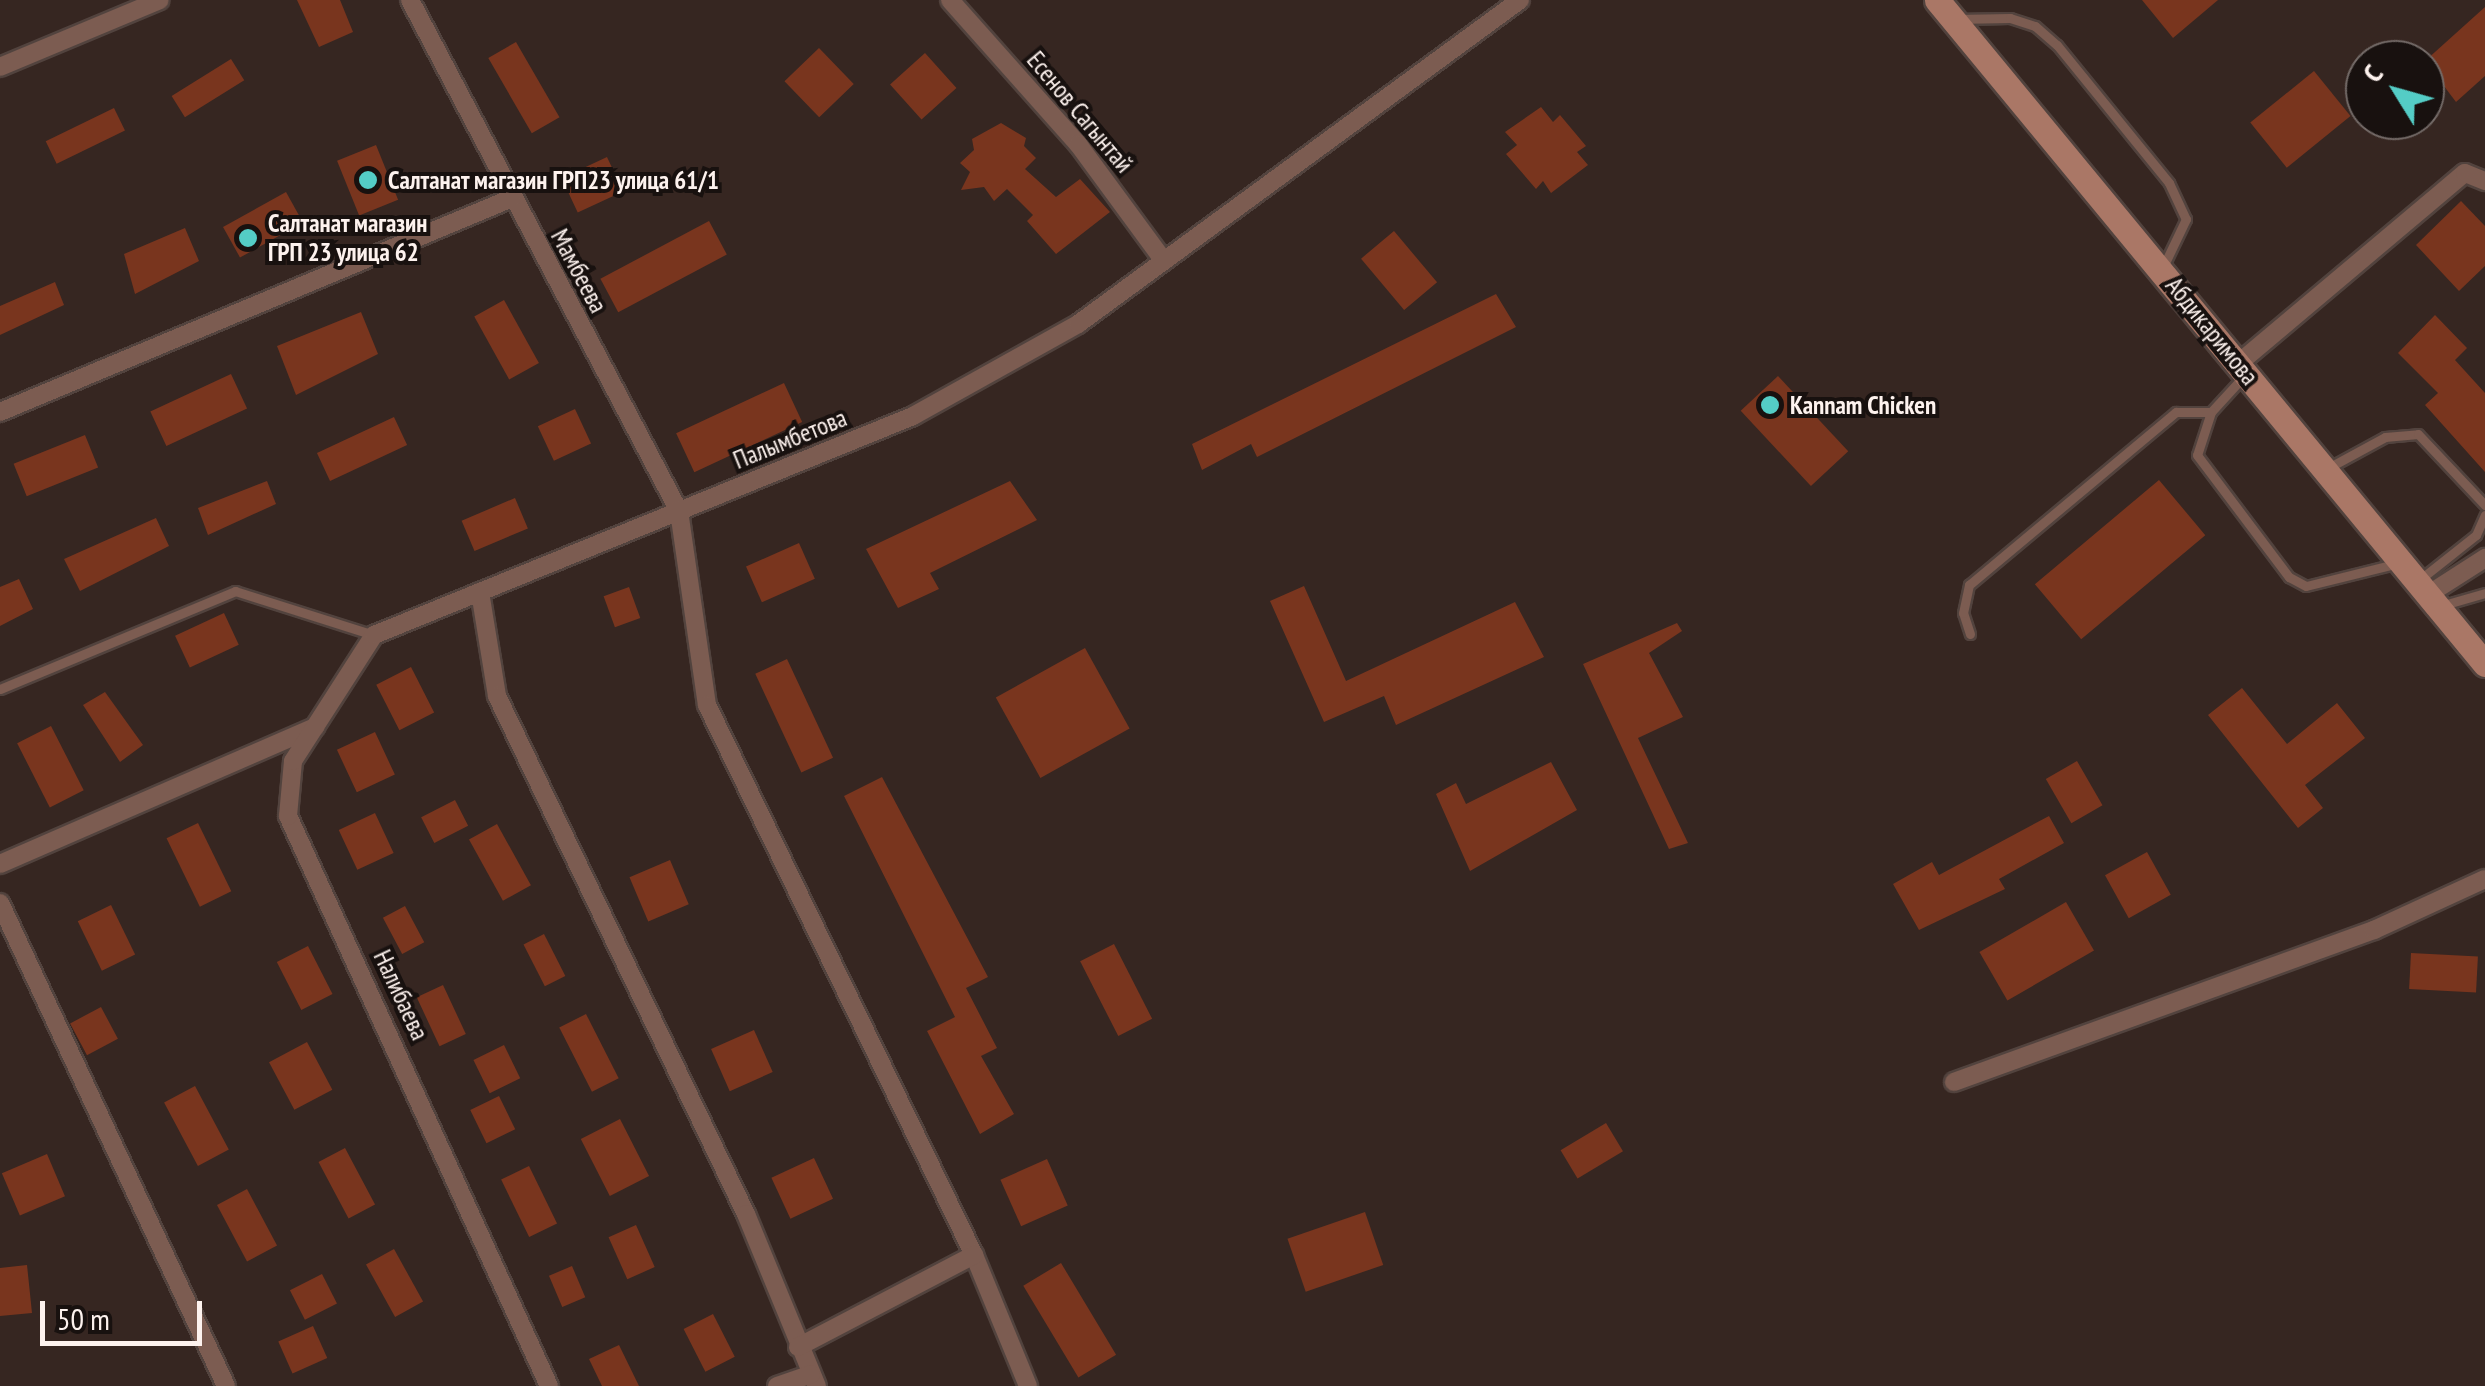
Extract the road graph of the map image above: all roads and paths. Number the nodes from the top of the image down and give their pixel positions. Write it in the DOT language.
graph roads {
  1 [pos="160,0"];
  2 [pos="410,0"];
  3 [pos="950,0"];
  4 [pos="1520,0"];
  5 [pos="1944,9"];
  6 [pos="0,67"];
  7 [pos="2485,181"];
  8 [pos="512,198"];
  9 [pos="1164,261"];
  10 [pos="2162,270"];
  11 [pos="2243,368"];
  12 [pos="0,412"];
  13 [pos="2211,412"];
  14 [pos="2326,470"];
  15 [pos="2485,505"];
  16 [pos="679,512"];
  17 [pos="2485,514"];
  18 [pos="2485,558"];
  19 [pos="2422,586"];
  20 [pos="480,592"];
  21 [pos="2485,593"];
  22 [pos="1970,634"];
  23 [pos="374,635"];
  24 [pos="2485,664"];
  25 [pos="0,689"];
  26 [pos="314,727"];
  27 [pos="0,864"];
  28 [pos="2485,879"];
  29 [pos="0,903"];
  30 [pos="1954,1082"];
  31 [pos="974,1254"];
  32 [pos="798,1347"];
  33 [pos="814,1380"];
  34 [pos="226,1386"];
  35 [pos="548,1386"];
  36 [pos="777,1386"];
  37 [pos="1028,1386"];
  1 -- 6 [label="street"];
  2 -- 8 [label="street, Мамбеева"];
  3 -- 9 [label="street, Есенов Сагынтай"];
  4 -- 9 [label="street, Палымбетова"];
  5 -- 10 [label="main road, Абдикаримова"];
  5 -- 10 [label="lane"];
  7 -- 11 [label="street"];
  8 -- 12 [label="street"];
  8 -- 16 [label="street, Мамбеева"];
  9 -- 16 [label="street, Палымбетова"];
  10 -- 11 [label="main road, Абдикаримова"];
  11 -- 13 [label="lane"];
  11 -- 14 [label="main road, Абдикаримова"];
  13 -- 19 [label="lane"];
  13 -- 22 [label="lane"];
  14 -- 15 [label="lane"];
  14 -- 19 [label="main road, Абдикаримова"];
  16 -- 20 [label="street, Палымбетова"];
  16 -- 31 [label="street"];
  17 -- 19 [label="lane"];
  18 -- 19 [label="street"];
  19 -- 21 [label="lane"];
  19 -- 24 [label="main road, Абдикаримова"];
  20 -- 23 [label="street, Палымбетова"];
  20 -- 32 [label="street"];
  23 -- 25 [label="lane"];
  23 -- 26 [label="street, Налибаева"];
  26 -- 27 [label="street"];
  26 -- 35 [label="street, Налибаева"];
  28 -- 30 [label="street"];
  29 -- 34 [label="street"];
  31 -- 32 [label="street"];
  31 -- 37 [label="street"];
  32 -- 33 [label="street"];
  33 -- 36 [label="street"];
}
